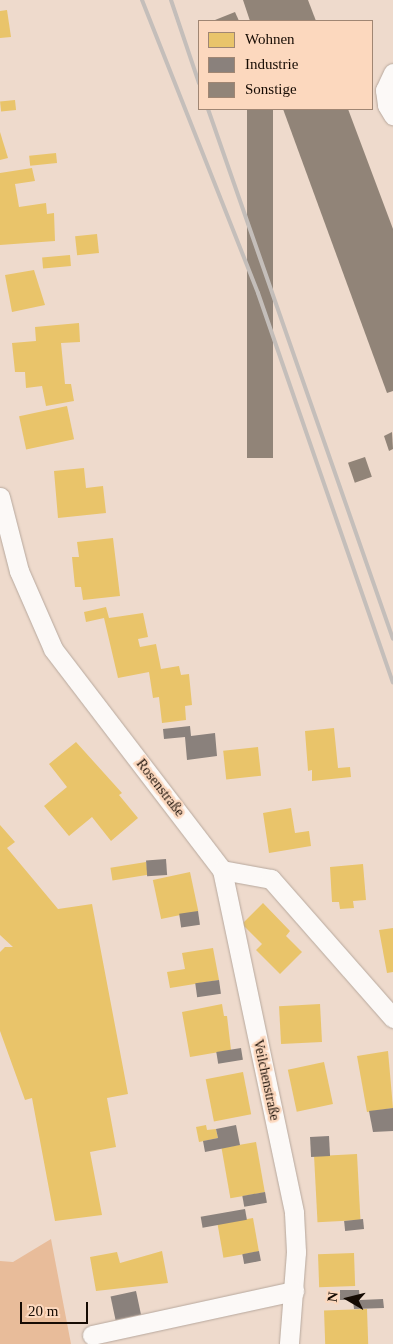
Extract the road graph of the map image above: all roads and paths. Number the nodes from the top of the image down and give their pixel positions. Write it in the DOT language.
graph roads {
  1 [pos="393,73"];
  2 [pos="393,115"];
  3 [pos="0,497"];
  4 [pos="222,870"];
  5 [pos="393,1018"];
  6 [pos="294,1291"];
  7 [pos="92,1335"];
  8 [pos="289,1344"];
  1 -- 2 [label="street"];
  3 -- 4 [label="street, Rosenstraße"];
  4 -- 5 [label="street"];
  4 -- 6 [label="street, Veilchenstraße"];
  6 -- 7 [label="street"];
  6 -- 8 [label="street, Veilchenstraße"];
}
